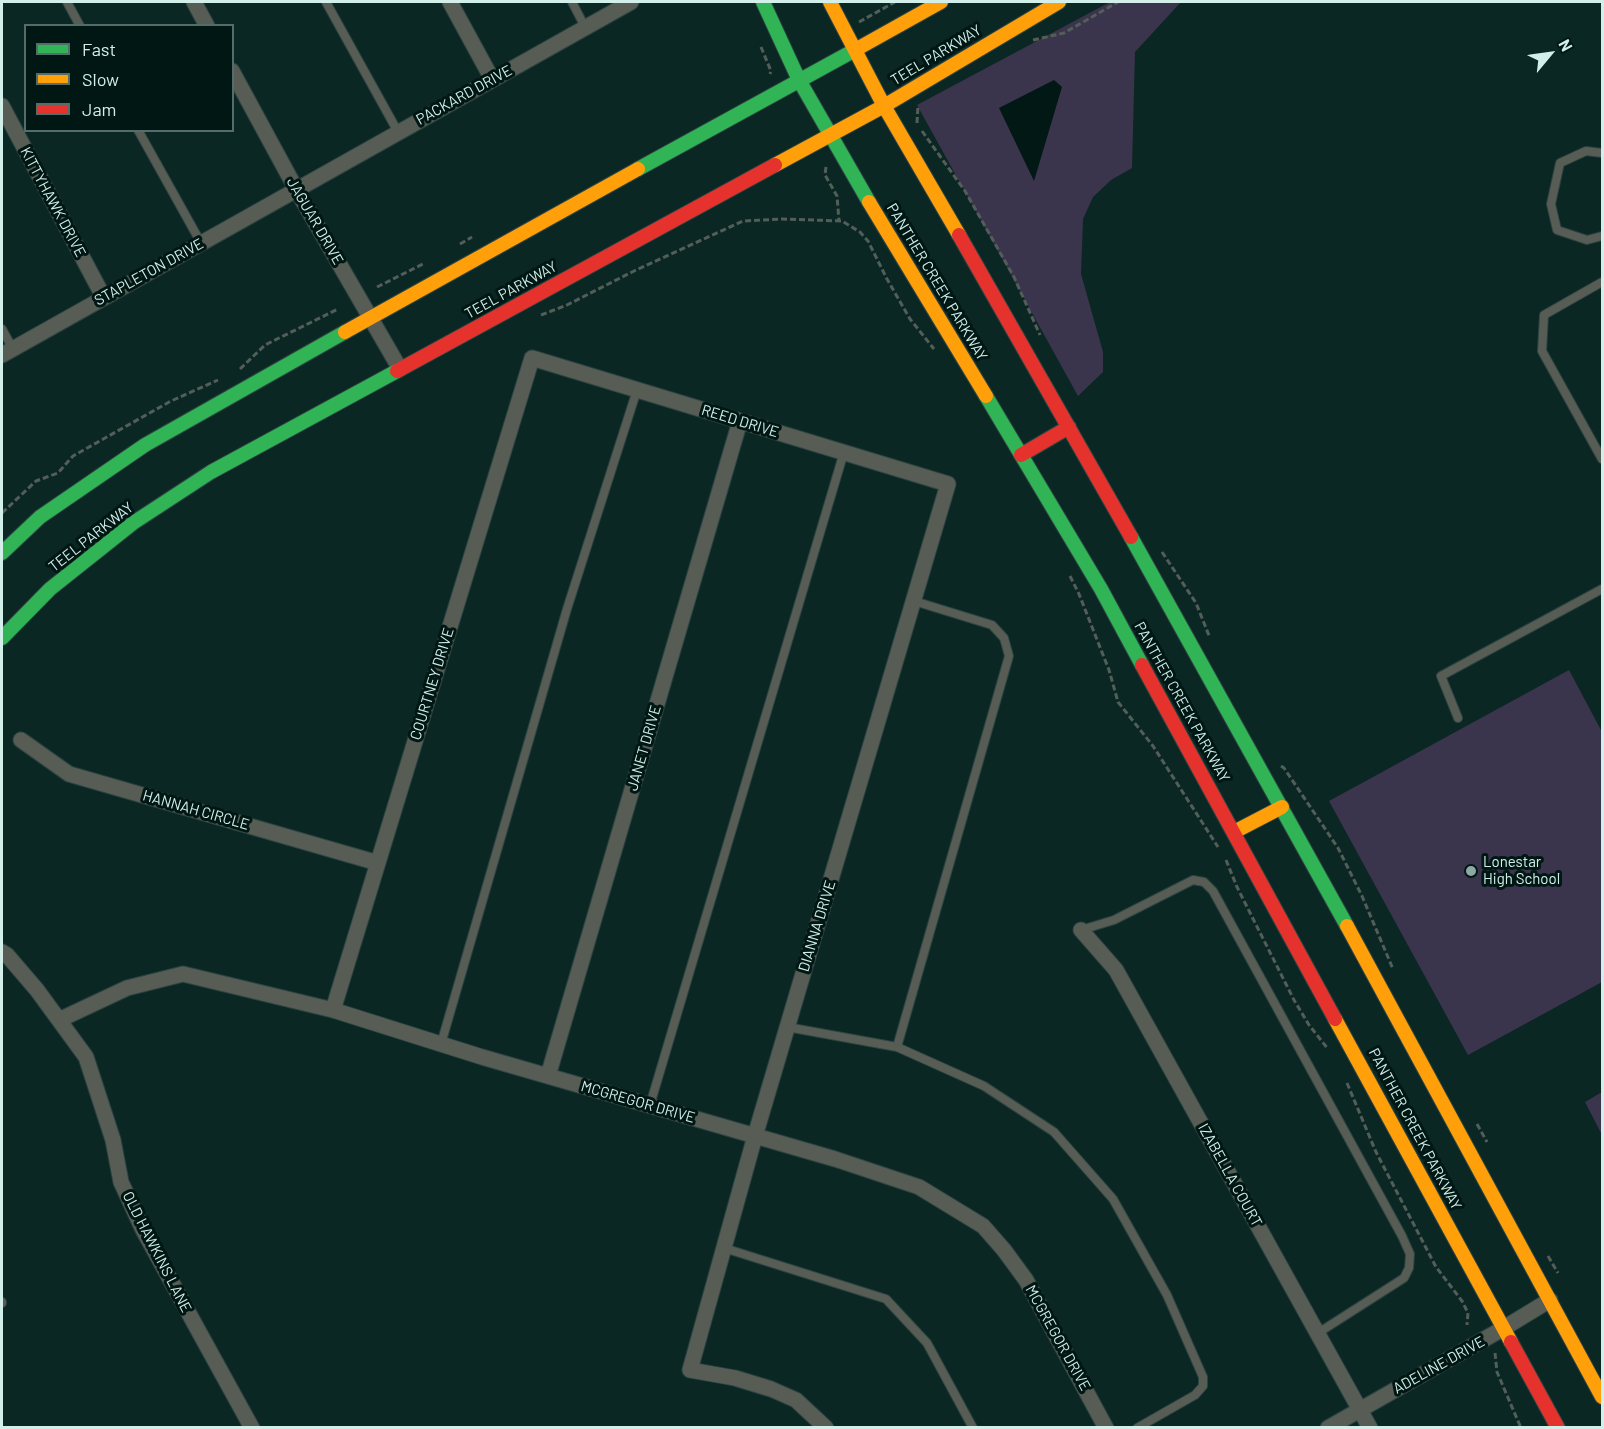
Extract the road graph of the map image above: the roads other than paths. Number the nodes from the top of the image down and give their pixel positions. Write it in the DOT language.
graph roads {
  1 [pos="67,2"];
  2 [pos="194,2"];
  3 [pos="326,2"];
  4 [pos="450,2"];
  5 [pos="572,2"];
  6 [pos="631,2"];
  7 [pos="763,2"];
  8 [pos="830,2"];
  9 [pos="941,2"];
  10 [pos="1059,2"];
  11 [pos="79,24"];
  12 [pos="206,24"];
  13 [pos="585,27"];
  14 [pos="854,49"];
  15 [pos="234,75"];
  16 [pos="492,79"];
  17 [pos="799,80"];
  18 [pos="2,106"];
  19 [pos="884,106"];
  20 [pos="139,132"];
  21 [pos="398,132"];
  22 [pos="830,136"];
  23 [pos="1602,153"];
  24 [pos="296,189"];
  25 [pos="1602,236"];
  26 [pos="201,243"];
  27 [pos="1602,282"];
  28 [pos="104,298"];
  29 [pos="371,318"];
  30 [pos="2,329"];
  31 [pos="7,352"];
  32 [pos="532,358"];
  33 [pos="400,369"];
  34 [pos="637,390"];
  35 [pos="740,421"];
  36 [pos="1069,427"];
  37 [pos="844,452"];
  38 [pos="1021,455"];
  39 [pos="1602,459"];
  40 [pos="948,484"];
  41 [pos="2,553"];
  42 [pos="1602,589"];
  43 [pos="914,601"];
  44 [pos="2,638"];
  45 [pos="1458,718"];
  46 [pos="21,740"];
  47 [pos="1282,807"];
  48 [pos="1234,832"];
  49 [pos="378,863"];
  50 [pos="1081,930"];
  51 [pos="2,952"];
  52 [pos="333,1010"];
  53 [pos="59,1020"];
  54 [pos="787,1027"];
  55 [pos="441,1044"];
  56 [pos="897,1047"];
  57 [pos="548,1076"];
  58 [pos="650,1105"];
  59 [pos="754,1136"];
  60 [pos="724,1248"];
  61 [pos="1550,1300"];
  62 [pos="1504,1328"];
  63 [pos="1318,1333"];
  64 [pos="1602,1397"];
  65 [pos="1360,1409"];
  66 [pos="252,1428"];
  67 [pos="826,1428"];
  68 [pos="973,1428"];
  69 [pos="1107,1428"];
  70 [pos="1137,1428"];
  71 [pos="1328,1428"];
  72 [pos="1370,1428"];
  73 [pos="1558,1428"];
  1 -- 11 [label="lane"];
  2 -- 12 [label="street"];
  3 -- 21 [label="lane"];
  4 -- 16 [label="street"];
  5 -- 13 [label="lane"];
  6 -- 13 [label="street, PACKARD DRIVE"];
  7 -- 17 [label="main road, PANTHER CREEK PARKWAY"];
  8 -- 14 [label="main road"];
  9 -- 14 [label="main road"];
  10 -- 19 [label="main road, TEEL PARKWAY"];
  13 -- 16 [label="street, PACKARD DRIVE"];
  14 -- 17 [label="main road"];
  14 -- 19 [label="main road"];
  15 -- 24 [label="street, JAGUAR DRIVE"];
  16 -- 21 [label="street, PACKARD DRIVE"];
  17 -- 22 [label="main road, PANTHER CREEK PARKWAY"];
  17 -- 29 [label="main road"];
  18 -- 28 [label="street, KITTYHAWK DRIVE"];
  19 -- 22 [label="main road, TEEL PARKWAY"];
  19 -- 36 [label="main road"];
  20 -- 26 [label="lane"];
  21 -- 24 [label="street, PACKARD DRIVE"];
  22 -- 33 [label="main road, TEEL PARKWAY"];
  22 -- 38 [label="main road, PANTHER CREEK PARKWAY"];
  23 -- 25 [label="lane"];
  24 -- 26 [label="street, STAPLETON DRIVE"];
  24 -- 29 [label="street, JAGUAR DRIVE"];
  26 -- 28 [label="street, STAPLETON DRIVE"];
  27 -- 39 [label="lane"];
  28 -- 31 [label="street, STAPLETON DRIVE"];
  29 -- 33 [label="street, JAGUAR DRIVE"];
  29 -- 41 [label="main road"];
  30 -- 31 [label="lane"];
  32 -- 34 [label="street, REED DRIVE"];
  32 -- 49 [label="street, COURTNEY DRIVE"];
  33 -- 44 [label="main road, TEEL PARKWAY"];
  34 -- 35 [label="street, REED DRIVE"];
  34 -- 55 [label="lane"];
  35 -- 37 [label="street, REED DRIVE"];
  35 -- 57 [label="street, JANET DRIVE"];
  36 -- 38 [label="main road"];
  36 -- 47 [label="main road"];
  37 -- 40 [label="street, REED DRIVE"];
  37 -- 58 [label="lane"];
  38 -- 48 [label="main road, PANTHER CREEK PARKWAY"];
  40 -- 43 [label="street, DIANNA DRIVE"];
  42 -- 45 [label="lane"];
  43 -- 54 [label="street, DIANNA DRIVE"];
  43 -- 56 [label="lane"];
  46 -- 49 [label="street, HANNAH CIRCLE"];
  47 -- 48 [label="main road"];
  47 -- 61 [label="main road"];
  48 -- 62 [label="main road, PANTHER CREEK PARKWAY"];
  49 -- 52 [label="street, COURTNEY DRIVE"];
  50 -- 63 [label="street, IZABELLA COURT"];
  50 -- 63 [label="lane"];
  51 -- 53 [label="street, OLD HAWKINS LANE"];
  52 -- 53 [label="street, MCGREGOR DRIVE"];
  52 -- 55 [label="street, MCGREGOR DRIVE"];
  53 -- 66 [label="street, OLD HAWKINS LANE"];
  54 -- 56 [label="lane"];
  54 -- 59 [label="street, DIANNA DRIVE"];
  55 -- 57 [label="street, MCGREGOR DRIVE"];
  56 -- 70 [label="lane"];
  57 -- 58 [label="street, MCGREGOR DRIVE"];
  58 -- 59 [label="street, MCGREGOR DRIVE"];
  59 -- 60 [label="street, DIANNA DRIVE"];
  59 -- 69 [label="street, MCGREGOR DRIVE"];
  60 -- 67 [label="street, DIANNA DRIVE"];
  60 -- 68 [label="lane"];
  61 -- 62 [label="street, ADELINE DRIVE"];
  61 -- 64 [label="main road"];
  62 -- 65 [label="street, ADELINE DRIVE"];
  62 -- 73 [label="main road, PANTHER CREEK PARKWAY"];
  63 -- 65 [label="street, IZABELLA COURT"];
  65 -- 71 [label="street, ADELINE DRIVE"];
  65 -- 72 [label="street, IZABELLA COURT"];
}
